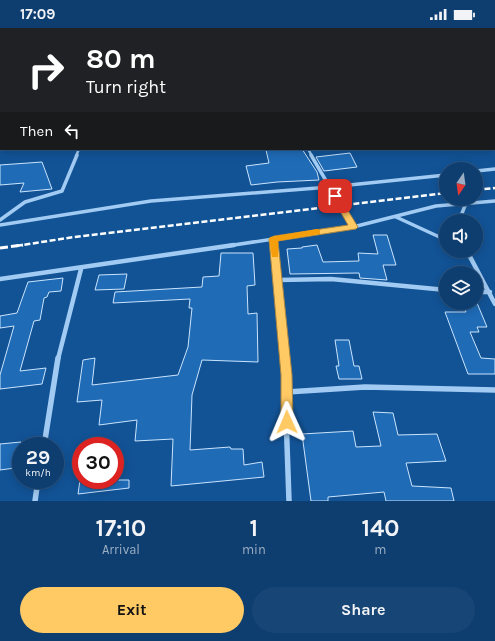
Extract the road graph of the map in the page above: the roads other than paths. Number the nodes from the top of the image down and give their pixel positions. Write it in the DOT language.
graph roads {
  1 [pos="79,150"];
  2 [pos="309,150"];
  3 [pos="495,169"];
  4 [pos="483,170"];
  5 [pos="439,175"];
  6 [pos="330,187"];
  7 [pos="495,201"];
  8 [pos="483,202"];
  9 [pos="439,206"];
  10 [pos="395,217"];
  11 [pos="0,220"];
  12 [pos="0,225"];
  13 [pos="353,227"];
  14 [pos="439,237"];
  15 [pos="274,239"];
  16 [pos="471,258"];
  17 [pos="81,269"];
  18 [pos="0,279"];
  19 [pos="278,280"];
  20 [pos="439,289"];
  21 [pos="483,292"];
  22 [pos="490,292"];
  23 [pos="494,298"];
  24 [pos="495,304"];
  25 [pos="495,390"];
  26 [pos="287,392"];
  27 [pos="45,437"];
  28 [pos="37,489"];
  29 [pos="35,501"];
  30 [pos="289,501"];
  1 -- 11 [label="street"];
  2 -- 6 [label="street"];
  3 -- 4 [label="street"];
  5 -- 6 [label="street"];
  6 -- 12 [label="street"];
  6 -- 13 [label="street"];
  7 -- 8 [label="street"];
  9 -- 10 [label="street"];
  10 -- 13 [label="street"];
  10 -- 14 [label="street"];
  13 -- 15 [label="street"];
  15 -- 17 [label="street"];
  15 -- 19 [label="street"];
  16 -- 22 [label="street"];
  17 -- 18 [label="street"];
  17 -- 27 [label="street"];
  19 -- 20 [label="street"];
  19 -- 26 [label="street"];
  21 -- 22 [label="street"];
  22 -- 23 [label="street"];
  23 -- 24 [label="street"];
  25 -- 26 [label="street"];
  26 -- 30 [label="street"];
  28 -- 29 [label="street"];
}
